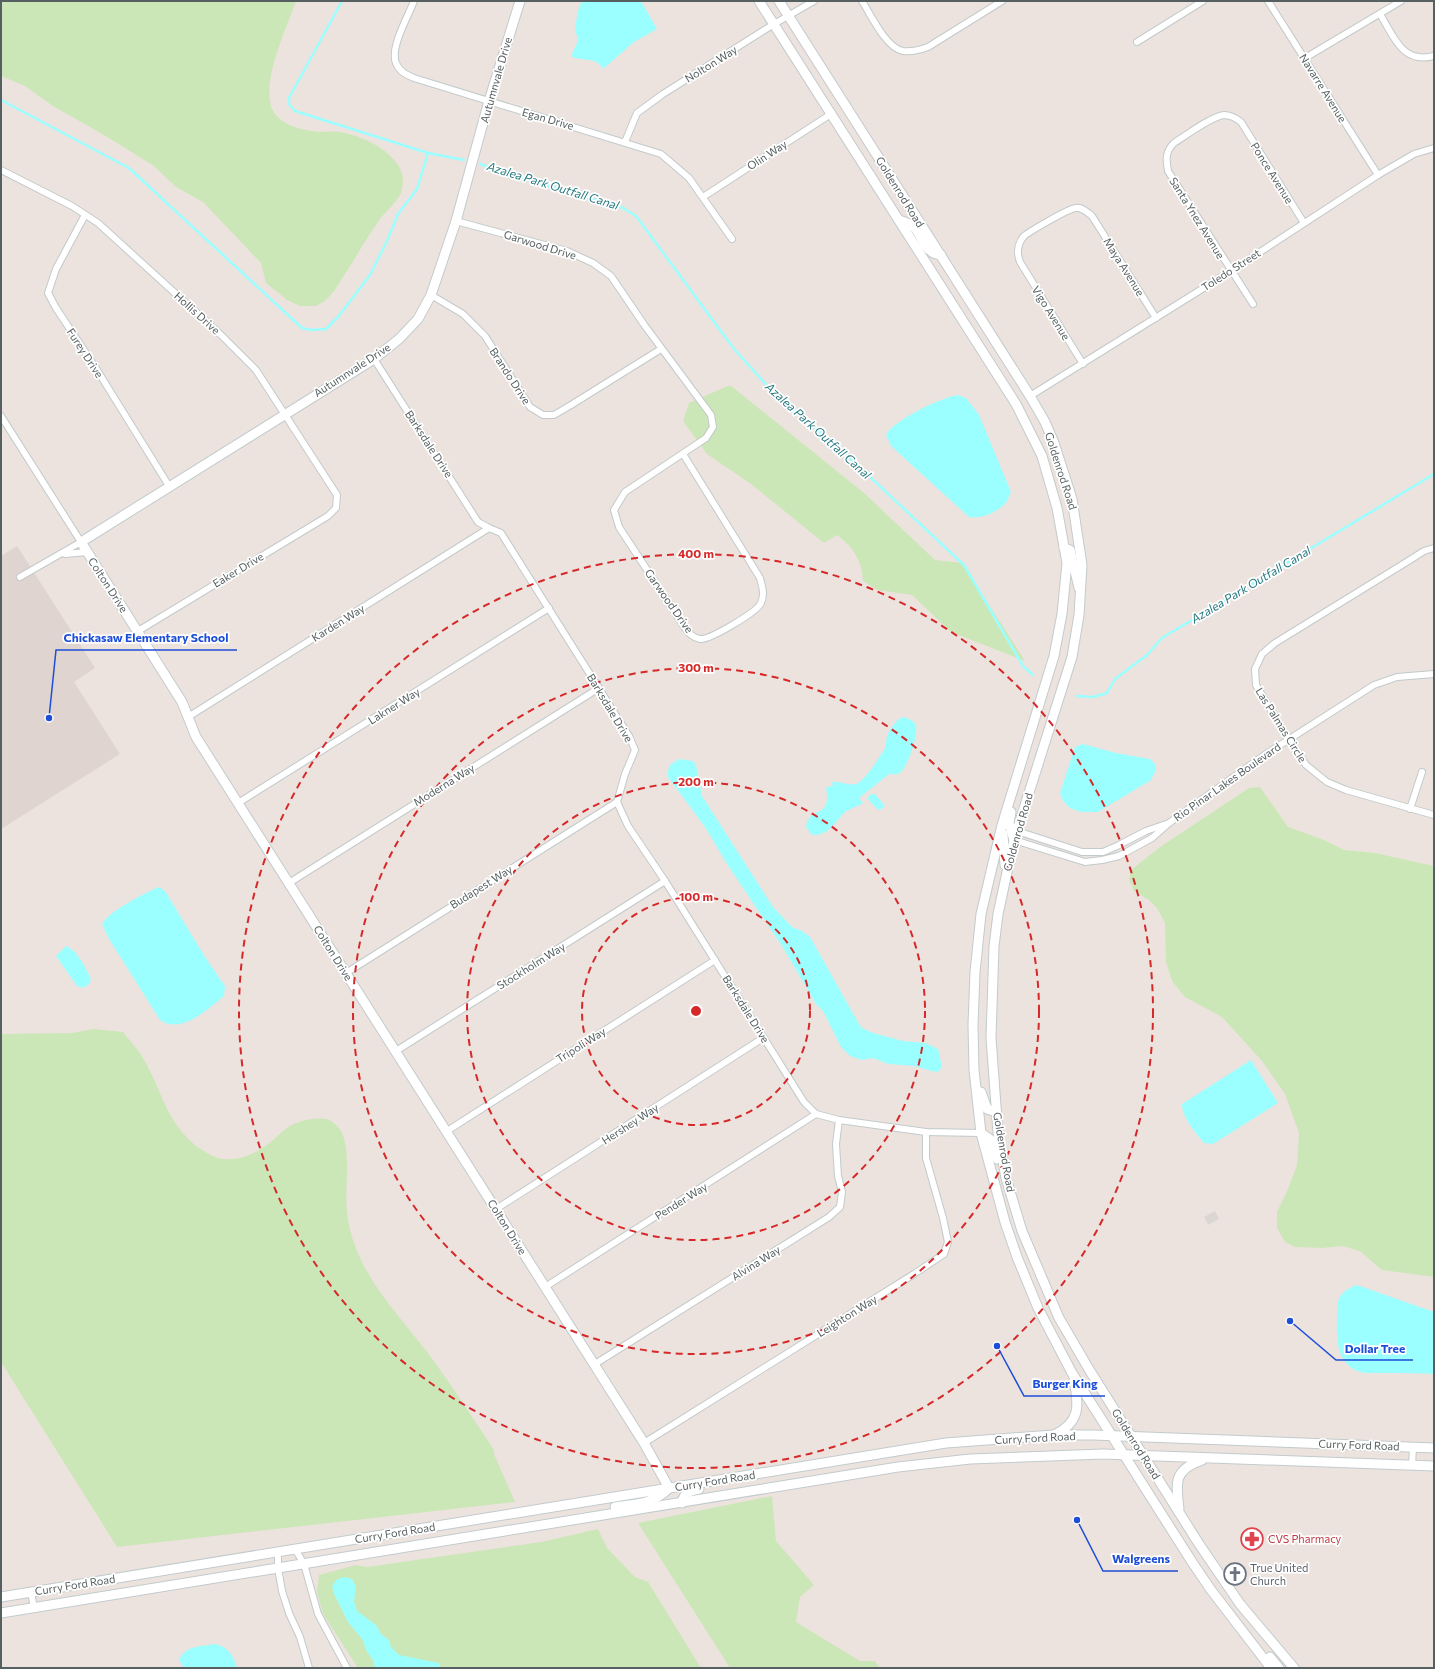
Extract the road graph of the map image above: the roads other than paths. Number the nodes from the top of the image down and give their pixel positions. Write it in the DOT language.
graph roads {
  1 [pos="414,1"];
  2 [pos="520,1"];
  3 [pos="759,1"];
  4 [pos="779,1"];
  5 [pos="814,1"];
  6 [pos="862,1"];
  7 [pos="1002,1"];
  8 [pos="1203,1"];
  9 [pos="1268,1"];
  10 [pos="1401,1"];
  11 [pos="1380,14"];
  12 [pos="788,16"];
  13 [pos="774,24"];
  14 [pos="1137,42"];
  15 [pos="1434,56"];
  16 [pos="1305,58"];
  17 [pos="489,102"];
  18 [pos="831,114"];
  19 [pos="625,142"];
  20 [pos="1434,148"];
  21 [pos="1,170"];
  22 [pos="1168,171"];
  23 [pos="1378,175"];
  24 [pos="703,197"];
  25 [pos="85,215"];
  26 [pos="899,220"];
  27 [pos="456,221"];
  28 [pos="1304,223"];
  29 [pos="732,239"];
  30 [pos="941,256"];
  31 [pos="1020,262"];
  32 [pos="1231,271"];
  33 [pos="431,295"];
  34 [pos="1252,304"];
  35 [pos="1156,318"];
  36 [pos="661,349"];
  37 [pos="374,359"];
  38 [pos="1083,364"];
  39 [pos="1030,396"];
  40 [pos="285,413"];
  41 [pos="1,416"];
  42 [pos="683,454"];
  43 [pos="169,486"];
  44 [pos="336,508"];
  45 [pos="489,528"];
  46 [pos="81,542"];
  47 [pos="1064,548"];
  48 [pos="1434,548"];
  49 [pos="87,552"];
  50 [pos="60,555"];
  51 [pos="20,577"];
  52 [pos="1081,594"];
  53 [pos="549,608"];
  54 [pos="138,631"];
  55 [pos="1434,674"];
  56 [pos="599,688"];
  57 [pos="188,717"];
  58 [pos="1288,739"];
  59 [pos="1422,772"];
  60 [pos="1013,792"];
  61 [pos="617,802"];
  62 [pos="238,803"];
  63 [pos="1410,809"];
  64 [pos="1434,815"];
  65 [pos="1169,823"];
  66 [pos="1002,825"];
  67 [pos="1017,830"];
  68 [pos="1014,840"];
  69 [pos="1006,874"];
  70 [pos="665,881"];
  71 [pos="289,883"];
  72 [pos="715,960"];
  73 [pos="346,973"];
  74 [pos="764,1038"];
  75 [pos="396,1051"];
  76 [pos="974,1070"];
  77 [pos="996,1112"];
  78 [pos="816,1114"];
  79 [pos="839,1120"];
  80 [pos="447,1131"];
  81 [pos="926,1132"];
  82 [pos="981,1133"];
  83 [pos="1006,1178"];
  84 [pos="496,1209"];
  85 [pos="545,1287"];
  86 [pos="595,1364"];
  87 [pos="1072,1373"];
  88 [pos="1053,1435"];
  89 [pos="1112,1436"];
  90 [pos="1131,1436"];
  91 [pos="644,1443"];
  92 [pos="1413,1447"];
  93 [pos="1434,1448"];
  94 [pos="1124,1455"];
  95 [pos="1143,1456"];
  96 [pos="1205,1458"];
  97 [pos="836,1461"];
  98 [pos="1412,1466"];
  99 [pos="1434,1466"];
  100 [pos="669,1488"];
  101 [pos="682,1502"];
  102 [pos="1179,1512"];
  103 [pos="488,1534"];
  104 [pos="295,1549"];
  105 [pos="278,1552"];
  106 [pos="1192,1562"];
  107 [pos="304,1564"];
  108 [pos="278,1568"];
  109 [pos="30,1592"];
  110 [pos="1,1596"];
  111 [pos="34,1608"];
  112 [pos="1,1613"];
  113 [pos="309,1668"];
  114 [pos="347,1668"];
  115 [pos="1271,1668"];
  116 [pos="1279,1668"];
  117 [pos="1294,1668"];
  1 -- 17 [label="street, Egan Drive"];
  2 -- 17 [label="main road, Autumnvale Drive"];
  3 -- 13 [label="main road, Goldenrod Road"];
  4 -- 12 [label="main road, Goldenrod Road"];
  5 -- 12 [label="street, Nolton Way"];
  6 -- 7 [label="street"];
  8 -- 14 [label="street"];
  9 -- 16 [label="street, Navarre Avenue"];
  10 -- 11 [label="street"];
  11 -- 15 [label="street"];
  11 -- 16 [label="street"];
  12 -- 13 [label="street, Nolton Way"];
  12 -- 30 [label="main road, Goldenrod Road"];
  13 -- 18 [label="main road, Goldenrod Road"];
  13 -- 19 [label="street, Nolton Way"];
  16 -- 23 [label="street, Navarre Avenue"];
  17 -- 19 [label="street, Egan Drive"];
  17 -- 27 [label="main road, Autumnvale Drive"];
  18 -- 24 [label="street, Olin Way"];
  18 -- 26 [label="main road, Goldenrod Road"];
  19 -- 24 [label="street, Egan Drive"];
  20 -- 23 [label="street, Toledo Street"];
  21 -- 25 [label="street, Hollis Drive"];
  22 -- 28 [label="street, Ponce Avenue"];
  22 -- 32 [label="street, Santa Ynez Avenue"];
  23 -- 28 [label="street, Toledo Street"];
  24 -- 29 [label="street, Egan Drive"];
  25 -- 40 [label="street, Hollis Drive"];
  25 -- 43 [label="street, Furey Drive"];
  26 -- 30 [label="main road"];
  26 -- 47 [label="main road, Goldenrod Road"];
  27 -- 33 [label="main road, Autumnvale Drive"];
  27 -- 36 [label="street, Garwood Drive"];
  28 -- 32 [label="street, Toledo Street"];
  30 -- 39 [label="main road, Goldenrod Road"];
  31 -- 35 [label="street, Maya Avenue"];
  31 -- 38 [label="street, Vigo Avenue"];
  32 -- 34 [label="street, Santa Ynez Avenue"];
  32 -- 35 [label="street, Toledo Street"];
  33 -- 36 [label="street, Brando Drive"];
  33 -- 37 [label="main road, Autumnvale Drive"];
  35 -- 38 [label="street, Toledo Street"];
  36 -- 42 [label="street, Garwood Drive"];
  37 -- 40 [label="main road, Autumnvale Drive"];
  37 -- 45 [label="street, Barksdale Drive"];
  38 -- 39 [label="street, Toledo Street"];
  39 -- 52 [label="main road, Goldenrod Road"];
  40 -- 43 [label="main road, Autumnvale Drive"];
  40 -- 44 [label="street, Hollis Drive"];
  41 -- 46 [label="street, Colton Drive"];
  42 -- 42 [label="street, Garwood Drive"];
  43 -- 46 [label="main road, Autumnvale Drive"];
  44 -- 54 [label="street, Eaker Drive"];
  45 -- 53 [label="street, Barksdale Drive"];
  45 -- 57 [label="street, Karden Way"];
  46 -- 49 [label="main road, Colton Drive"];
  46 -- 50 [label="street, Autumnvale Drive"];
  47 -- 52 [label="main road"];
  47 -- 60 [label="main road, Goldenrod Road"];
  48 -- 58 [label="street, Las Palmas Circle"];
  49 -- 50 [label="street, Autumnvale Drive"];
  49 -- 54 [label="main road, Colton Drive"];
  50 -- 51 [label="street, Autumnvale Drive"];
  52 -- 67 [label="main road, Goldenrod Road"];
  53 -- 56 [label="street, Barksdale Drive"];
  53 -- 62 [label="street, Lakner Way"];
  54 -- 57 [label="main road, Colton Drive"];
  55 -- 58 [label="street, Rio Pinar Lakes Boulevard"];
  56 -- 61 [label="street, Barksdale Drive"];
  56 -- 71 [label="street, Moderna Way"];
  57 -- 62 [label="main road, Colton Drive"];
  58 -- 63 [label="street, Las Palmas Circle"];
  58 -- 65 [label="street, Rio Pinar Lakes Boulevard"];
  59 -- 63 [label="street"];
  60 -- 66 [label="main road, Goldenrod Road"];
  60 -- 68 [label="main road"];
  61 -- 70 [label="street, Barksdale Drive"];
  61 -- 73 [label="street, Budapest Way"];
  62 -- 71 [label="main road, Colton Drive"];
  63 -- 64 [label="street, Las Palmas Circle"];
  65 -- 67 [label="street, Rio Pinar Lakes Boulevard"];
  65 -- 68 [label="street, Rio Pinar Lakes Boulevard"];
  66 -- 69 [label="main road"];
  66 -- 76 [label="main road, Goldenrod Road"];
  67 -- 68 [label="main road, Goldenrod Road"];
  68 -- 69 [label="main road, Goldenrod Road"];
  69 -- 77 [label="main road, Goldenrod Road"];
  70 -- 72 [label="street, Barksdale Drive"];
  70 -- 75 [label="street, Stockholm Way"];
  71 -- 73 [label="main road, Colton Drive"];
  72 -- 74 [label="street, Barksdale Drive"];
  72 -- 80 [label="street, Tripoli Way"];
  73 -- 75 [label="main road, Colton Drive"];
  74 -- 78 [label="street, Barksdale Drive"];
  74 -- 84 [label="street, Hershey Way"];
  75 -- 80 [label="main road, Colton Drive"];
  76 -- 77 [label="main road"];
  76 -- 82 [label="main road, Goldenrod Road"];
  77 -- 83 [label="main road, Goldenrod Road"];
  78 -- 79 [label="street"];
  78 -- 85 [label="street, Pender Way"];
  79 -- 81 [label="street"];
  79 -- 86 [label="street, Alvina Way"];
  80 -- 84 [label="main road, Colton Drive"];
  81 -- 82 [label="street"];
  81 -- 91 [label="street, Leighton Way"];
  82 -- 83 [label="main road"];
  82 -- 87 [label="main road, Goldenrod Road"];
  83 -- 90 [label="main road, Goldenrod Road"];
  84 -- 85 [label="main road, Colton Drive"];
  85 -- 86 [label="main road, Colton Drive"];
  86 -- 91 [label="main road, Colton Drive"];
  87 -- 88 [label="main road"];
  87 -- 89 [label="main road, Goldenrod Road"];
  88 -- 89 [label="main road, Curry Ford Road"];
  88 -- 97 [label="main road, Curry Ford Road"];
  89 -- 90 [label="main road, Curry Ford Road"];
  89 -- 94 [label="main road, Goldenrod Road"];
  90 -- 92 [label="main road, Curry Ford Road"];
  90 -- 95 [label="main road, Goldenrod Road"];
  91 -- 100 [label="main road, Colton Drive"];
  92 -- 93 [label="main road, Curry Ford Road"];
  92 -- 98 [label="street"];
  94 -- 95 [label="main road, Curry Ford Road"];
  94 -- 101 [label="main road, Curry Ford Road"];
  94 -- 106 [label="main road, Goldenrod Road"];
  95 -- 96 [label="main road, Curry Ford Road"];
  95 -- 102 [label="main road, Goldenrod Road"];
  96 -- 98 [label="main road, Curry Ford Road"];
  96 -- 102 [label="main road"];
  97 -- 100 [label="main road, Curry Ford Road"];
  97 -- 101 [label="main road"];
  98 -- 99 [label="main road, Curry Ford Road"];
  100 -- 103 [label="main road"];
  100 -- 104 [label="main road, Curry Ford Road"];
  101 -- 103 [label="main road, Curry Ford Road"];
  102 -- 117 [label="main road, Goldenrod Road"];
  103 -- 107 [label="main road, Curry Ford Road"];
  104 -- 105 [label="main road, Curry Ford Road"];
  104 -- 107 [label="street"];
  105 -- 108 [label="street"];
  105 -- 109 [label="main road, Curry Ford Road"];
  106 -- 115 [label="main road, Goldenrod Road"];
  106 -- 116 [label="main road"];
  107 -- 108 [label="main road, Curry Ford Road"];
  107 -- 114 [label="street"];
  108 -- 111 [label="main road, Curry Ford Road"];
  108 -- 113 [label="street"];
  109 -- 110 [label="main road, Curry Ford Road"];
  109 -- 111 [label="street"];
  111 -- 112 [label="main road, Curry Ford Road"];
}
